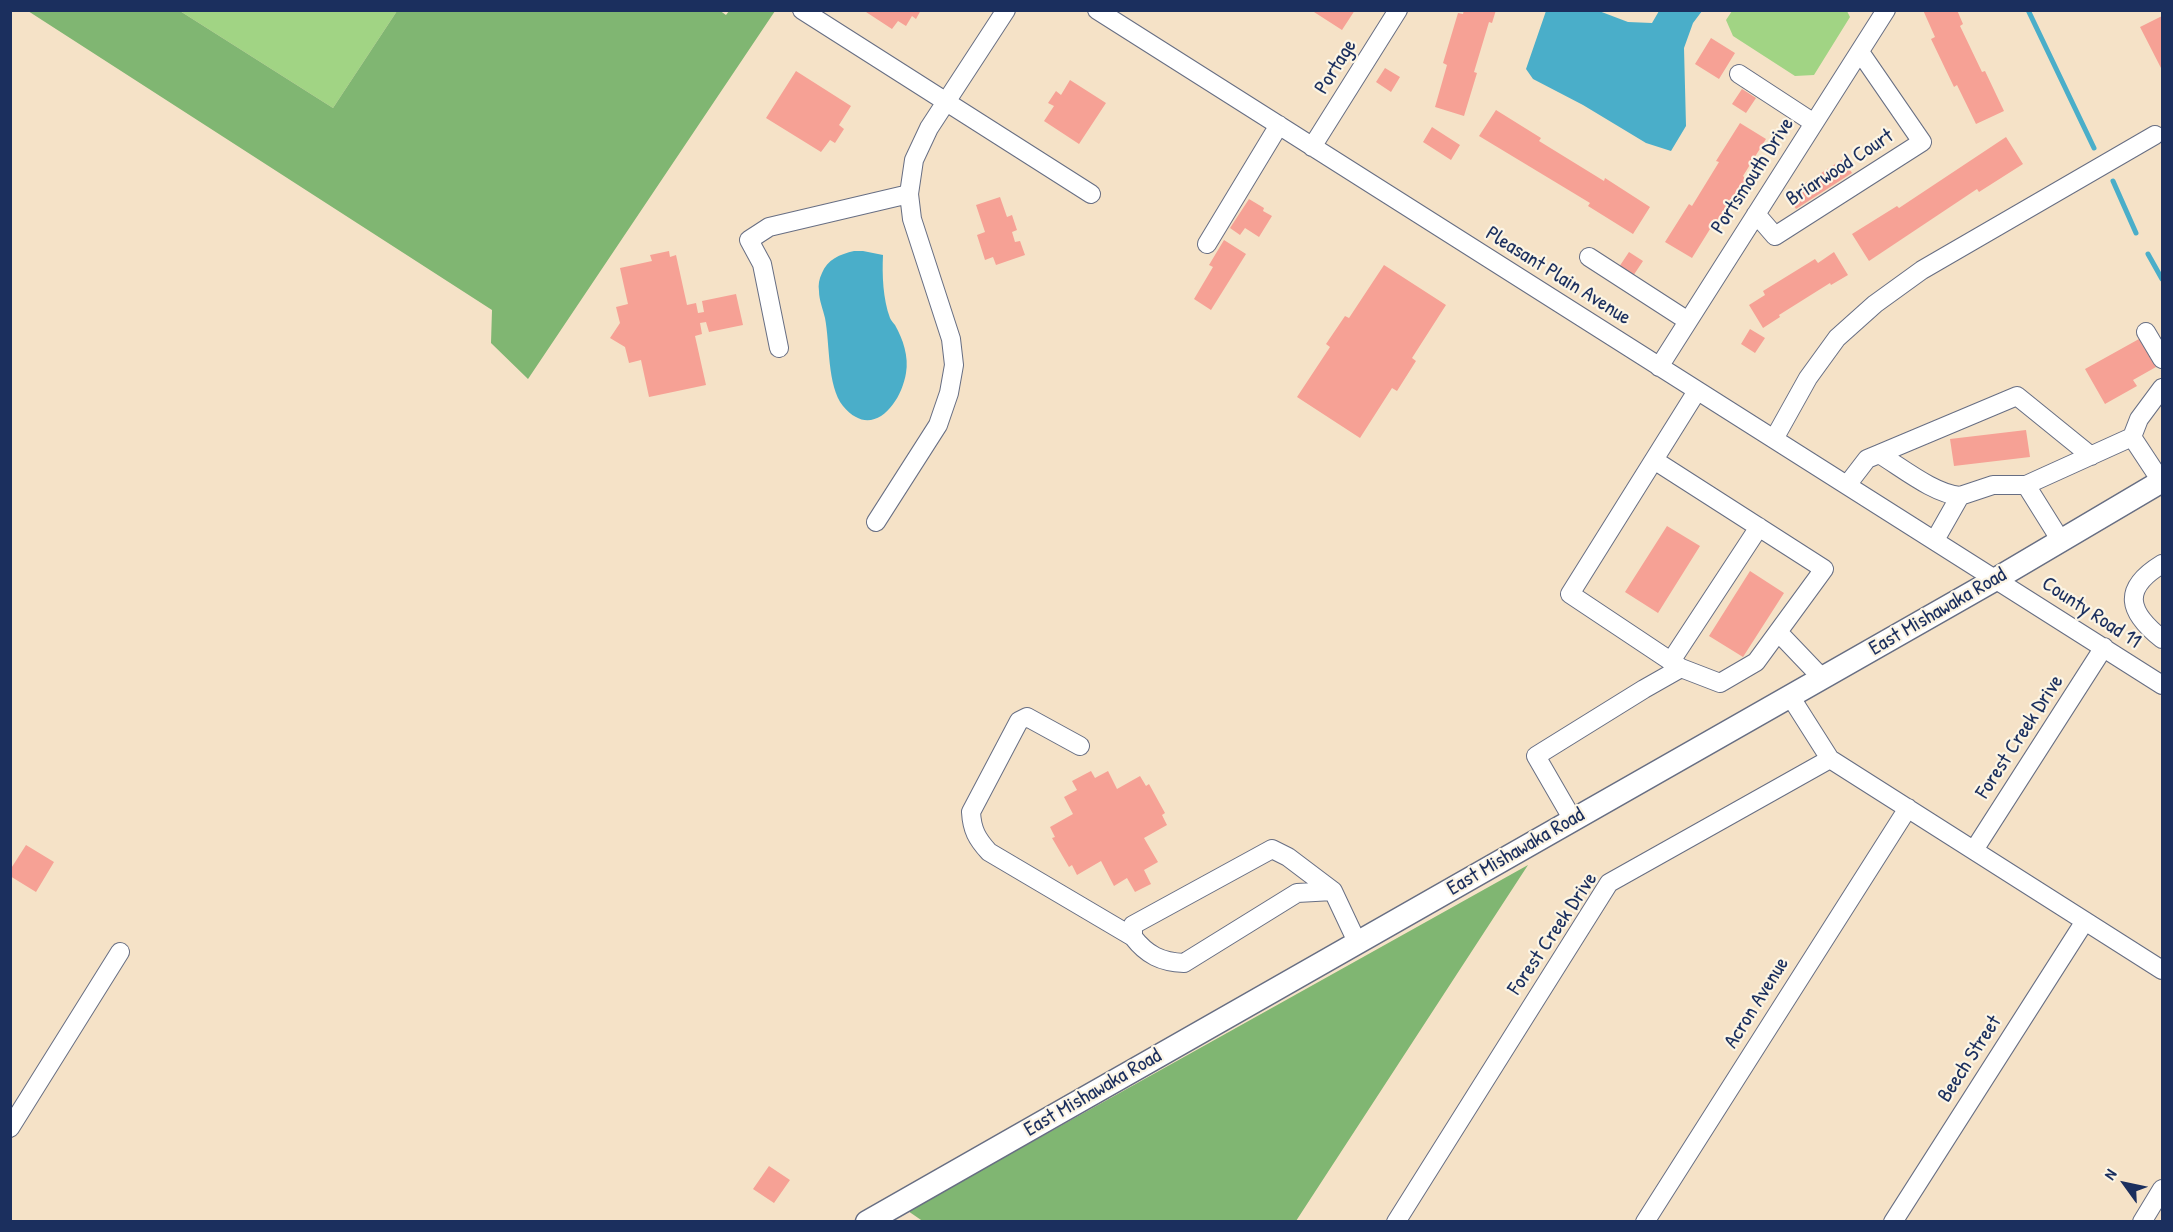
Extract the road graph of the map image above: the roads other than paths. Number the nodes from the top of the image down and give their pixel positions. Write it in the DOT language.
graph roads {
  1 [pos="802,10"];
  2 [pos="1006,10"];
  3 [pos="1097,10"];
  4 [pos="1398,10"];
  5 [pos="1886,10"];
  6 [pos="1860,52"];
  7 [pos="1739,74"];
  8 [pos="945,103"];
  9 [pos="1814,123"];
  10 [pos="1279,125"];
  11 [pos="2155,135"];
  12 [pos="1312,147"];
  13 [pos="909,194"];
  14 [pos="1091,194"];
  15 [pos="1756,214"];
  16 [pos="1207,244"];
  17 [pos="1589,257"];
  18 [pos="1688,321"];
  19 [pos="2146,332"];
  20 [pos="779,348"];
  21 [pos="2163,358"];
  22 [pos="1659,367"];
  23 [pos="2163,388"];
  24 [pos="1697,391"];
  25 [pos="2132,436"];
  26 [pos="1774,439"];
  27 [pos="1879,454"];
  28 [pos="2091,456"];
  29 [pos="1654,460"];
  30 [pos="2162,481"];
  31 [pos="1847,485"];
  32 [pos="2026,485"];
  33 [pos="1959,496"];
  34 [pos="876,522"];
  35 [pos="1759,527"];
  36 [pos="1935,540"];
  37 [pos="2061,541"];
  38 [pos="2163,564"];
  39 [pos="1996,579"];
  40 [pos="1779,633"];
  41 [pos="2163,639"];
  42 [pos="2104,647"];
  43 [pos="1676,664"];
  44 [pos="1822,678"];
  45 [pos="2163,685"];
  46 [pos="1790,696"];
  47 [pos="1080,746"];
  48 [pos="1830,759"];
  49 [pos="1908,808"];
  50 [pos="1573,820"];
  51 [pos="1974,850"];
  52 [pos="1333,891"];
  53 [pos="2085,921"];
  54 [pos="1133,937"];
  55 [pos="1358,942"];
  56 [pos="120,952"];
  57 [pos="2163,970"];
  58 [pos="10,1128"];
  59 [pos="2163,1189"];
  60 [pos="867,1221"];
  61 [pos="1396,1221"];
  62 [pos="1645,1221"];
  63 [pos="1893,1221"];
  64 [pos="2142,1221"];
  1 -- 8 [label="street"];
  2 -- 8 [label="street"];
  3 -- 10 [label="street, Pleasant Plain Avenue"];
  4 -- 12 [label="street, Portage"];
  5 -- 6 [label="street, Portsmouth Drive"];
  6 -- 9 [label="street, Portsmouth Drive"];
  6 -- 15 [label="street, Briarwood Court"];
  7 -- 9 [label="street"];
  8 -- 13 [label="street"];
  8 -- 14 [label="street"];
  9 -- 15 [label="street, Portsmouth Drive"];
  10 -- 12 [label="street, Pleasant Plain Avenue"];
  10 -- 16 [label="street"];
  11 -- 26 [label="street"];
  12 -- 22 [label="street, Pleasant Plain Avenue"];
  13 -- 20 [label="street"];
  13 -- 34 [label="street"];
  15 -- 18 [label="street, Portsmouth Drive"];
  17 -- 18 [label="street"];
  18 -- 22 [label="street, Portsmouth Drive"];
  19 -- 21 [label="street"];
  22 -- 24 [label="street, Pleasant Plain Avenue"];
  23 -- 25 [label="street"];
  24 -- 26 [label="street, Pleasant Plain Avenue"];
  24 -- 29 [label="street"];
  25 -- 28 [label="street"];
  25 -- 30 [label="street"];
  26 -- 31 [label="street, Pleasant Plain Avenue"];
  27 -- 28 [label="street"];
  27 -- 31 [label="street"];
  27 -- 33 [label="street"];
  28 -- 32 [label="street"];
  29 -- 35 [label="street"];
  29 -- 43 [label="street"];
  30 -- 37 [label="main road, East Mishawaka Road"];
  31 -- 36 [label="street, Pleasant Plain Avenue"];
  32 -- 33 [label="street"];
  32 -- 37 [label="street"];
  33 -- 36 [label="street"];
  35 -- 40 [label="street"];
  35 -- 43 [label="street"];
  36 -- 39 [label="street, Pleasant Plain Avenue"];
  37 -- 39 [label="main road, East Mishawaka Road"];
  38 -- 41 [label="street"];
  39 -- 42 [label="street, County Road 11"];
  39 -- 44 [label="main road, East Mishawaka Road"];
  40 -- 43 [label="street"];
  40 -- 44 [label="street"];
  42 -- 45 [label="street, County Road 11"];
  42 -- 51 [label="street, Forest Creek Drive"];
  43 -- 50 [label="street"];
  44 -- 46 [label="main road, East Mishawaka Road"];
  46 -- 48 [label="street"];
  46 -- 50 [label="main road, East Mishawaka Road"];
  47 -- 54 [label="street"];
  48 -- 49 [label="street"];
  48 -- 61 [label="street, Forest Creek Drive"];
  49 -- 51 [label="street"];
  49 -- 62 [label="street, Acron Avenue"];
  50 -- 55 [label="main road, East Mishawaka Road"];
  51 -- 53 [label="street"];
  52 -- 54 [label="street"];
  52 -- 54 [label="street"];
  52 -- 55 [label="street"];
  53 -- 57 [label="street"];
  53 -- 63 [label="street, Beech Street"];
  55 -- 60 [label="main road, East Mishawaka Road"];
  56 -- 58 [label="street"];
  59 -- 64 [label="street"];
}
